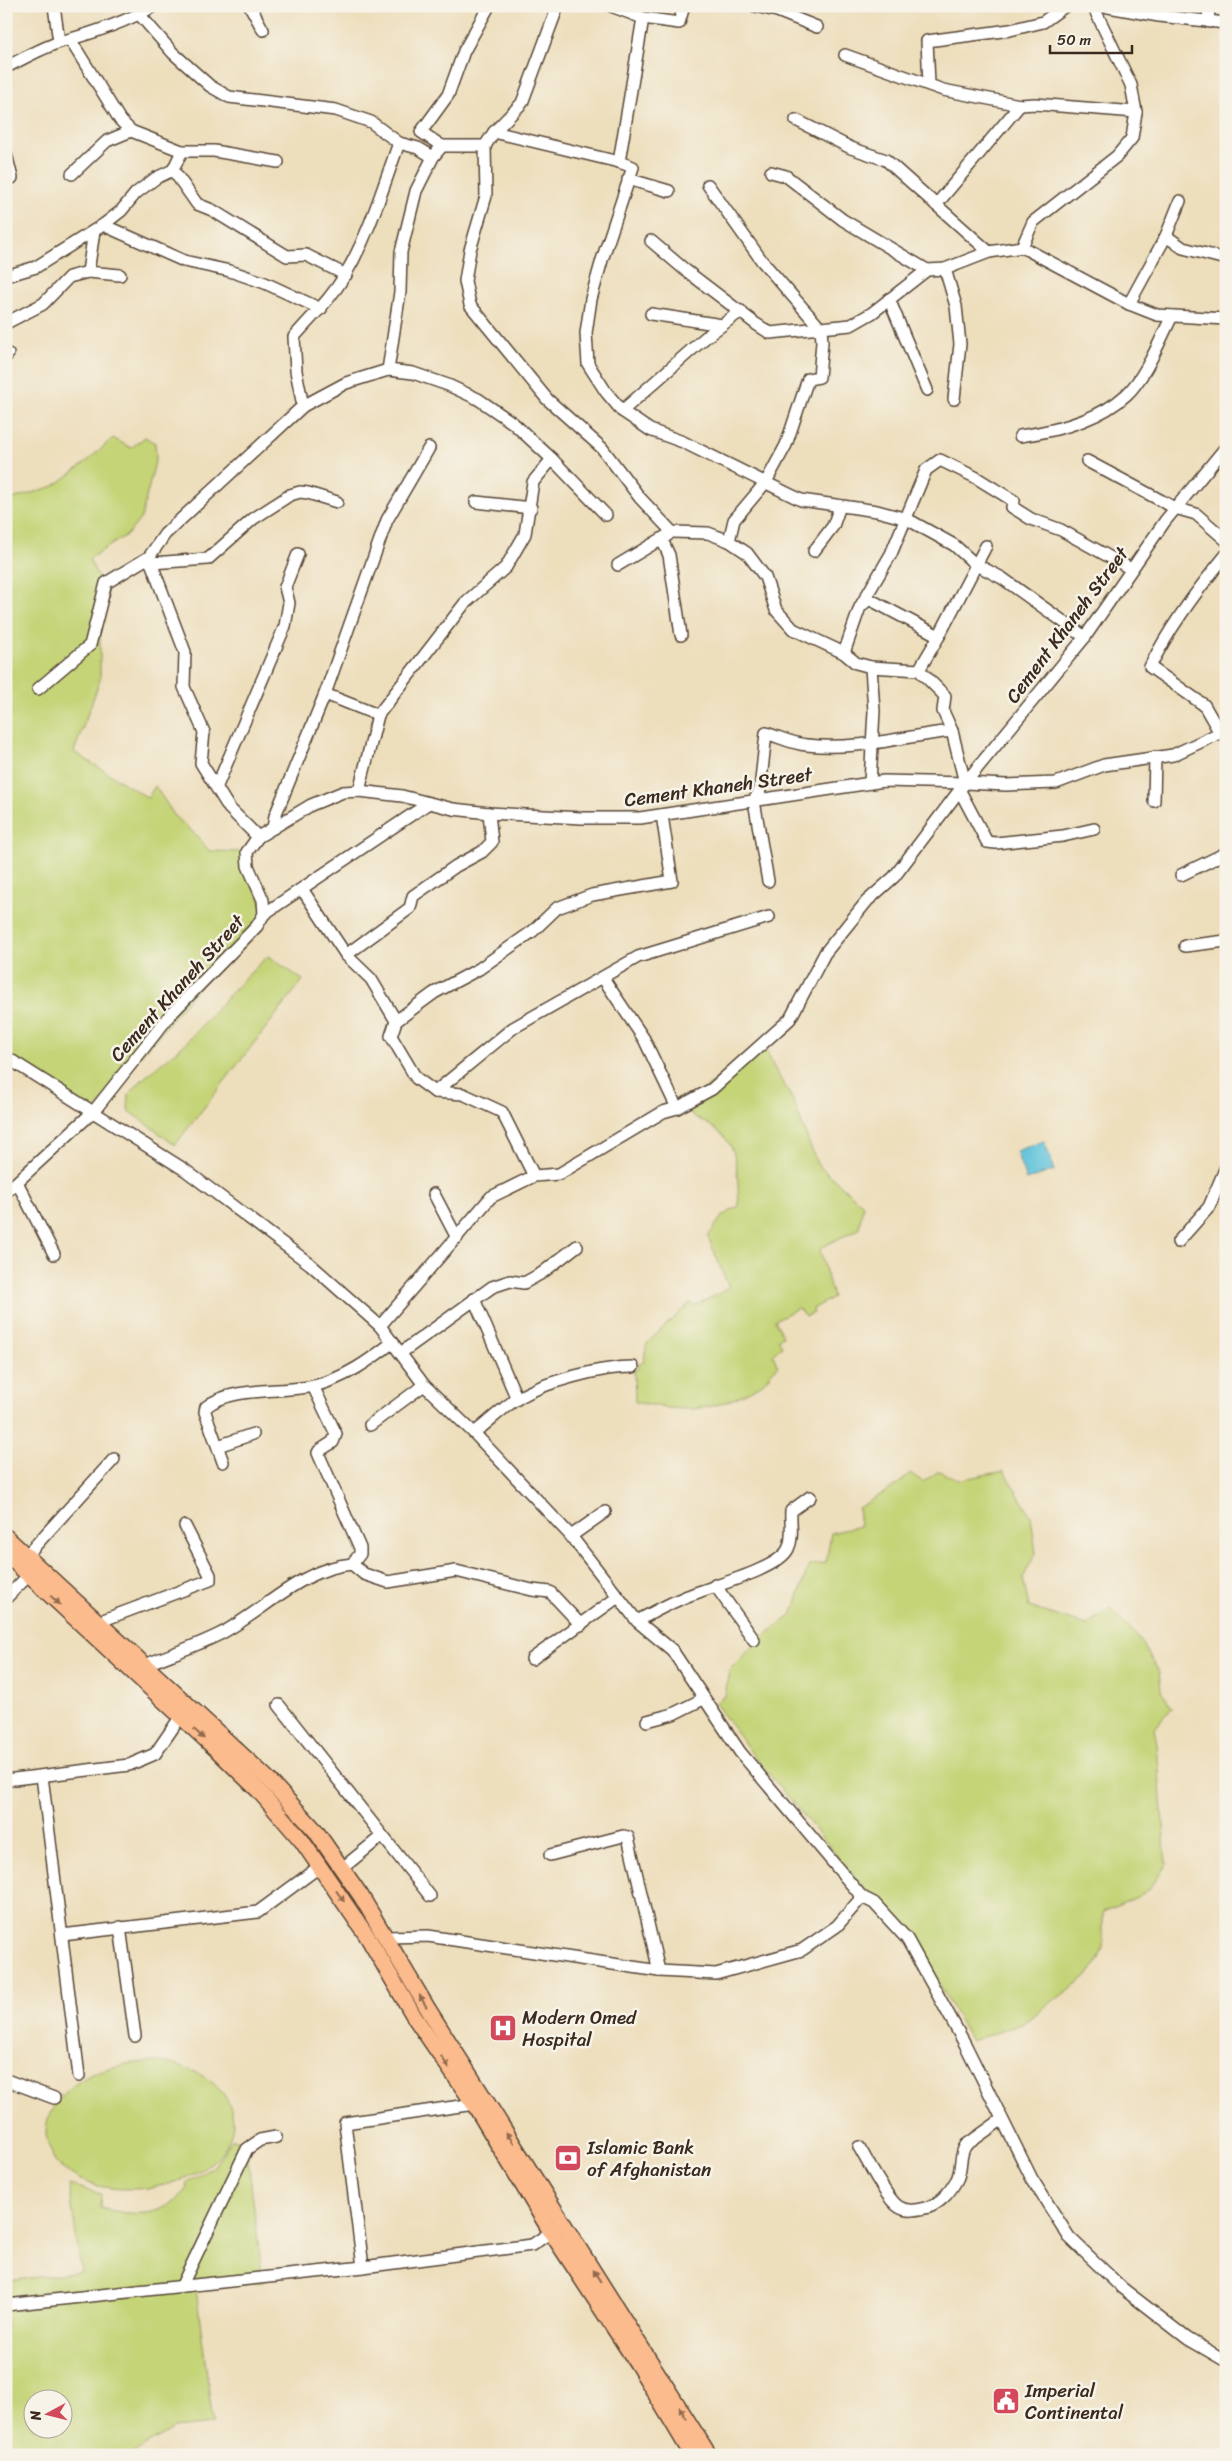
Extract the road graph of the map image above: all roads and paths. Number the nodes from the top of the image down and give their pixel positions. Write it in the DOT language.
graph roads {
  1 [pos="54,6"];
  2 [pos="154,6"];
  3 [pos="250,6"];
  4 [pos="489,6"];
  5 [pos="558,6"];
  6 [pos="611,6"];
  7 [pos="684,6"];
  8 [pos="755,6"];
  9 [pos="1065,6"];
  10 [pos="1093,6"];
  11 [pos="1103,6"];
  12 [pos="1208,6"];
  13 [pos="1158,11"];
  14 [pos="140,14"];
  15 [pos="643,18"];
  16 [pos="1209,22"];
  17 [pos="1226,23"];
  18 [pos="817,27"];
  19 [pos="263,30"];
  20 [pos="65,42"];
  21 [pos="845,55"];
  22 [pos="6,67"];
  23 [pos="929,84"];
  24 [pos="1020,105"];
  25 [pos="1136,112"];
  26 [pos="796,120"];
  27 [pos="131,131"];
  28 [pos="494,132"];
  29 [pos="399,143"];
  30 [pos="442,146"];
  31 [pos="486,146"];
  32 [pos="182,151"];
  33 [pos="6,154"];
  34 [pos="433,157"];
  35 [pos="278,162"];
  36 [pos="619,162"];
  37 [pos="173,170"];
  38 [pos="772,172"];
  39 [pos="72,174"];
  40 [pos="12,178"];
  41 [pos="628,179"];
  42 [pos="708,185"];
  43 [pos="670,191"];
  44 [pos="1180,201"];
  45 [pos="936,205"];
  46 [pos="99,228"];
  47 [pos="1166,236"];
  48 [pos="651,241"];
  49 [pos="1022,247"];
  50 [pos="989,252"];
  51 [pos="1226,259"];
  52 [pos="945,269"];
  53 [pos="927,270"];
  54 [pos="88,272"];
  55 [pos="346,275"];
  56 [pos="6,276"];
  57 [pos="120,276"];
  58 [pos="889,299"];
  59 [pos="1129,304"];
  60 [pos="321,310"];
  61 [pos="741,311"];
  62 [pos="651,314"];
  63 [pos="1172,316"];
  64 [pos="1226,319"];
  65 [pos="6,324"];
  66 [pos="722,325"];
  67 [pos="821,329"];
  68 [pos="388,370"];
  69 [pos="927,390"];
  70 [pos="954,399"];
  71 [pos="303,406"];
  72 [pos="622,411"];
  73 [pos="1020,436"];
  74 [pos="1226,447"];
  75 [pos="429,448"];
  76 [pos="552,459"];
  77 [pos="1087,461"];
  78 [pos="766,482"];
  79 [pos="337,502"];
  80 [pos="476,502"];
  81 [pos="840,506"];
  82 [pos="530,508"];
  83 [pos="1175,508"];
  84 [pos="606,515"];
  85 [pos="907,519"];
  86 [pos="672,532"];
  87 [pos="662,540"];
  88 [pos="1226,540"];
  89 [pos="729,541"];
  90 [pos="986,546"];
  91 [pos="814,551"];
  92 [pos="298,554"];
  93 [pos="1226,556"];
  94 [pos="150,560"];
  95 [pos="975,564"];
  96 [pos="618,565"];
  97 [pos="1131,569"];
  98 [pos="860,607"];
  99 [pos="681,635"];
  100 [pos="939,636"];
  101 [pos="1085,637"];
  102 [pos="844,653"];
  103 [pos="871,667"];
  104 [pos="918,670"];
  105 [pos="38,688"];
  106 [pos="325,694"];
  107 [pos="378,715"];
  108 [pos="952,731"];
  109 [pos="1223,732"];
  110 [pos="871,742"];
  111 [pos="1155,757"];
  112 [pos="870,783"];
  113 [pos="217,786"];
  114 [pos="963,787"];
  115 [pos="358,791"];
  116 [pos="754,801"];
  117 [pos="1154,802"];
  118 [pos="429,803"];
  119 [pos="489,813"];
  120 [pos="662,815"];
  121 [pos="274,828"];
  122 [pos="1094,828"];
  123 [pos="258,837"];
  124 [pos="1226,852"];
  125 [pos="1181,875"];
  126 [pos="768,880"];
  127 [pos="302,889"];
  128 [pos="264,914"];
  129 [pos="769,917"];
  130 [pos="1226,941"];
  131 [pos="1185,946"];
  132 [pos="346,955"];
  133 [pos="603,978"];
  134 [pos="396,1021"];
  135 [pos="6,1057"];
  136 [pos="435,1092"];
  137 [pos="677,1108"];
  138 [pos="94,1112"];
  139 [pos="1226,1167"];
  140 [pos="534,1176"];
  141 [pos="18,1184"];
  142 [pos="6,1192"];
  143 [pos="434,1194"];
  144 [pos="457,1238"];
  145 [pos="1178,1242"];
  146 [pos="576,1246"];
  147 [pos="54,1254"];
  148 [pos="474,1299"];
  149 [pos="380,1326"];
  150 [pos="393,1342"];
  151 [pos="402,1352"];
  152 [pos="633,1367"];
  153 [pos="424,1385"];
  154 [pos="313,1386"];
  155 [pos="517,1398"];
  156 [pos="370,1426"];
  157 [pos="474,1433"];
  158 [pos="253,1434"];
  159 [pos="218,1446"];
  160 [pos="114,1460"];
  161 [pos="223,1462"];
  162 [pos="810,1496"];
  163 [pos="605,1512"];
  164 [pos="185,1526"];
  165 [pos="571,1536"];
  166 [pos="6,1537"];
  167 [pos="6,1554"];
  168 [pos="25,1557"];
  169 [pos="352,1564"];
  170 [pos="29,1575"];
  171 [pos="715,1585"];
  172 [pos="618,1597"];
  173 [pos="6,1598"];
  174 [pos="637,1621"];
  175 [pos="98,1622"];
  176 [pos="581,1625"];
  177 [pos="754,1640"];
  178 [pos="532,1659"];
  179 [pos="140,1670"];
  180 [pos="703,1699"];
  181 [pos="279,1705"];
  182 [pos="181,1716"];
  183 [pos="647,1721"];
  184 [pos="42,1776"];
  185 [pos="6,1780"];
  186 [pos="382,1836"];
  187 [pos="550,1856"];
  188 [pos="338,1864"];
  189 [pos="319,1867"];
  190 [pos="430,1896"];
  191 [pos="862,1897"];
  192 [pos="120,1927"];
  193 [pos="62,1935"];
  194 [pos="386,1937"];
  195 [pos="659,1971"];
  196 [pos="135,2036"];
  197 [pos="79,2076"];
  198 [pos="6,2080"];
  199 [pos="54,2098"];
  200 [pos="474,2104"];
  201 [pos="1001,2120"];
  202 [pos="276,2137"];
  203 [pos="859,2147"];
  204 [pos="565,2223"];
  205 [pos="551,2232"];
  206 [pos="363,2267"];
  207 [pos="182,2285"];
  208 [pos="6,2305"];
  209 [pos="1226,2361"];
  210 [pos="692,2455"];
  211 [pos="709,2455"];
  1 -- 20 [label="street"];
  2 -- 14 [label="street"];
  3 -- 19 [label="street"];
  4 -- 30 [label="street"];
  5 -- 28 [label="street"];
  6 -- 15 [label="street"];
  7 -- 15 [label="street"];
  8 -- 18 [label="street"];
  9 -- 23 [label="street"];
  10 -- 25 [label="street"];
  11 -- 13 [label="street"];
  12 -- 16 [label="street"];
  13 -- 16 [label="street"];
  14 -- 20 [label="street"];
  14 -- 29 [label="street"];
  15 -- 36 [label="street"];
  16 -- 17 [label="street"];
  20 -- 22 [label="street"];
  20 -- 27 [label="street"];
  21 -- 23 [label="street"];
  23 -- 24 [label="street"];
  24 -- 25 [label="street"];
  24 -- 45 [label="street"];
  25 -- 49 [label="street"];
  26 -- 45 [label="street"];
  27 -- 32 [label="street"];
  27 -- 39 [label="street"];
  28 -- 31 [label="street"];
  28 -- 36 [label="street"];
  29 -- 34 [label="street"];
  29 -- 55 [label="street"];
  30 -- 31 [label="street"];
  30 -- 34 [label="street"];
  31 -- 86 [label="street"];
  32 -- 35 [label="street"];
  32 -- 37 [label="street"];
  33 -- 40 [label="street"];
  34 -- 68 [label="street"];
  36 -- 41 [label="street"];
  37 -- 46 [label="street"];
  37 -- 55 [label="street"];
  38 -- 53 [label="street"];
  41 -- 43 [label="street"];
  41 -- 72 [label="street"];
  42 -- 67 [label="street"];
  44 -- 47 [label="street"];
  45 -- 50 [label="street"];
  46 -- 54 [label="street"];
  46 -- 56 [label="street"];
  46 -- 60 [label="street"];
  47 -- 51 [label="street"];
  47 -- 59 [label="street"];
  48 -- 61 [label="street"];
  49 -- 50 [label="street"];
  49 -- 59 [label="street"];
  50 -- 52 [label="street"];
  52 -- 53 [label="street"];
  52 -- 70 [label="street"];
  53 -- 58 [label="street"];
  54 -- 57 [label="street"];
  54 -- 65 [label="street"];
  55 -- 60 [label="street"];
  58 -- 67 [label="street"];
  58 -- 69 [label="street"];
  59 -- 63 [label="street"];
  60 -- 71 [label="street"];
  61 -- 66 [label="street"];
  61 -- 67 [label="street"];
  62 -- 66 [label="street"];
  63 -- 64 [label="street"];
  63 -- 73 [label="street"];
  66 -- 72 [label="street"];
  67 -- 78 [label="street"];
  68 -- 71 [label="street"];
  68 -- 76 [label="street"];
  71 -- 94 [label="street"];
  72 -- 78 [label="street"];
  74 -- 83 [label="street, Cement Khaneh Street"];
  75 -- 106 [label="street"];
  76 -- 82 [label="street"];
  76 -- 84 [label="street"];
  77 -- 83 [label="street"];
  78 -- 81 [label="street"];
  78 -- 89 [label="street"];
  79 -- 94 [label="street"];
  80 -- 82 [label="street"];
  81 -- 85 [label="street"];
  81 -- 91 [label="street"];
  82 -- 107 [label="street"];
  83 -- 88 [label="street"];
  83 -- 97 [label="street, Cement Khaneh Street"];
  85 -- 95 [label="street"];
  85 -- 97 [label="street"];
  85 -- 98 [label="street"];
  86 -- 87 [label="street"];
  86 -- 89 [label="street"];
  87 -- 96 [label="street"];
  87 -- 99 [label="street"];
  89 -- 102 [label="street"];
  90 -- 95 [label="street"];
  92 -- 113 [label="street"];
  93 -- 109 [label="street"];
  94 -- 105 [label="street"];
  94 -- 113 [label="street"];
  95 -- 100 [label="street"];
  95 -- 101 [label="street"];
  97 -- 101 [label="street, Cement Khaneh Street"];
  98 -- 100 [label="street"];
  98 -- 102 [label="street"];
  100 -- 104 [label="street"];
  101 -- 114 [label="street, Cement Khaneh Street"];
  102 -- 103 [label="street"];
  103 -- 104 [label="street"];
  103 -- 110 [label="street"];
  104 -- 108 [label="street"];
  106 -- 107 [label="street"];
  106 -- 121 [label="street"];
  107 -- 115 [label="street"];
  108 -- 110 [label="street"];
  108 -- 114 [label="street"];
  109 -- 111 [label="street"];
  110 -- 112 [label="street"];
  110 -- 116 [label="street"];
  111 -- 114 [label="street"];
  111 -- 117 [label="street"];
  112 -- 114 [label="street, Cement Khaneh Street"];
  112 -- 116 [label="street, Cement Khaneh Street"];
  113 -- 123 [label="street"];
  114 -- 122 [label="street"];
  114 -- 137 [label="street"];
  115 -- 118 [label="street, Cement Khaneh Street"];
  115 -- 121 [label="street, Cement Khaneh Street"];
  116 -- 120 [label="street, Cement Khaneh Street"];
  116 -- 126 [label="street"];
  118 -- 119 [label="street, Cement Khaneh Street"];
  118 -- 127 [label="street"];
  119 -- 120 [label="street, Cement Khaneh Street"];
  119 -- 132 [label="street"];
  120 -- 134 [label="street"];
  121 -- 123 [label="street, Cement Khaneh Street"];
  123 -- 128 [label="street, Cement Khaneh Street"];
  124 -- 125 [label="street"];
  127 -- 128 [label="street"];
  127 -- 132 [label="street"];
  128 -- 138 [label="street, Cement Khaneh Street"];
  129 -- 133 [label="street"];
  130 -- 131 [label="street"];
  132 -- 134 [label="street"];
  133 -- 136 [label="street"];
  133 -- 137 [label="street"];
  134 -- 136 [label="street"];
  135 -- 138 [label="street"];
  136 -- 140 [label="street"];
  137 -- 140 [label="street"];
  138 -- 141 [label="street, Cement Khaneh Street"];
  138 -- 149 [label="street"];
  139 -- 145 [label="street"];
  140 -- 144 [label="street"];
  141 -- 142 [label="street, Cement Khaneh Street"];
  141 -- 147 [label="street"];
  143 -- 144 [label="street"];
  144 -- 149 [label="street"];
  146 -- 148 [label="street"];
  148 -- 151 [label="street"];
  148 -- 155 [label="street"];
  149 -- 150 [label="street"];
  150 -- 151 [label="street"];
  150 -- 154 [label="street"];
  151 -- 153 [label="street"];
  152 -- 155 [label="street"];
  153 -- 156 [label="street"];
  153 -- 157 [label="street"];
  154 -- 159 [label="street"];
  154 -- 169 [label="street"];
  155 -- 157 [label="street"];
  157 -- 165 [label="street"];
  158 -- 159 [label="street"];
  159 -- 161 [label="street"];
  160 -- 168 [label="street"];
  162 -- 171 [label="street"];
  163 -- 165 [label="street"];
  164 -- 175 [label="street"];
  165 -- 172 [label="street"];
  166 -- 168 [label="main road"];
  167 -- 170 [label="main road"];
  168 -- 175 [label="main road"];
  169 -- 176 [label="street"];
  169 -- 179 [label="street"];
  170 -- 173 [label="street"];
  170 -- 179 [label="main road, one-way"];
  171 -- 174 [label="street"];
  171 -- 177 [label="street"];
  172 -- 174 [label="street"];
  172 -- 176 [label="street"];
  174 -- 180 [label="street"];
  175 -- 179 [label="main road"];
  176 -- 178 [label="street"];
  179 -- 182 [label="main road"];
  179 -- 188 [label="main road"];
  180 -- 183 [label="street"];
  180 -- 191 [label="street"];
  181 -- 186 [label="street"];
  182 -- 184 [label="street"];
  182 -- 189 [label="main road, one-way"];
  184 -- 185 [label="street"];
  184 -- 193 [label="street"];
  186 -- 188 [label="street"];
  186 -- 190 [label="street"];
  187 -- 195 [label="street"];
  188 -- 194 [label="main road"];
  189 -- 192 [label="street"];
  189 -- 200 [label="main road, one-way"];
  191 -- 195 [label="street"];
  191 -- 201 [label="street"];
  192 -- 193 [label="street"];
  192 -- 196 [label="street"];
  193 -- 197 [label="street"];
  194 -- 195 [label="street"];
  204 -- 194 [label="main road, one-way"];
  198 -- 199 [label="street"];
  200 -- 205 [label="main road"];
  200 -- 206 [label="street"];
  201 -- 203 [label="street"];
  201 -- 209 [label="street"];
  202 -- 207 [label="street"];
  204 -- 205 [label="street"];
  211 -- 204 [label="main road, one-way"];
  205 -- 206 [label="street"];
  205 -- 210 [label="main road"];
  206 -- 207 [label="street"];
  207 -- 208 [label="street"];
}
